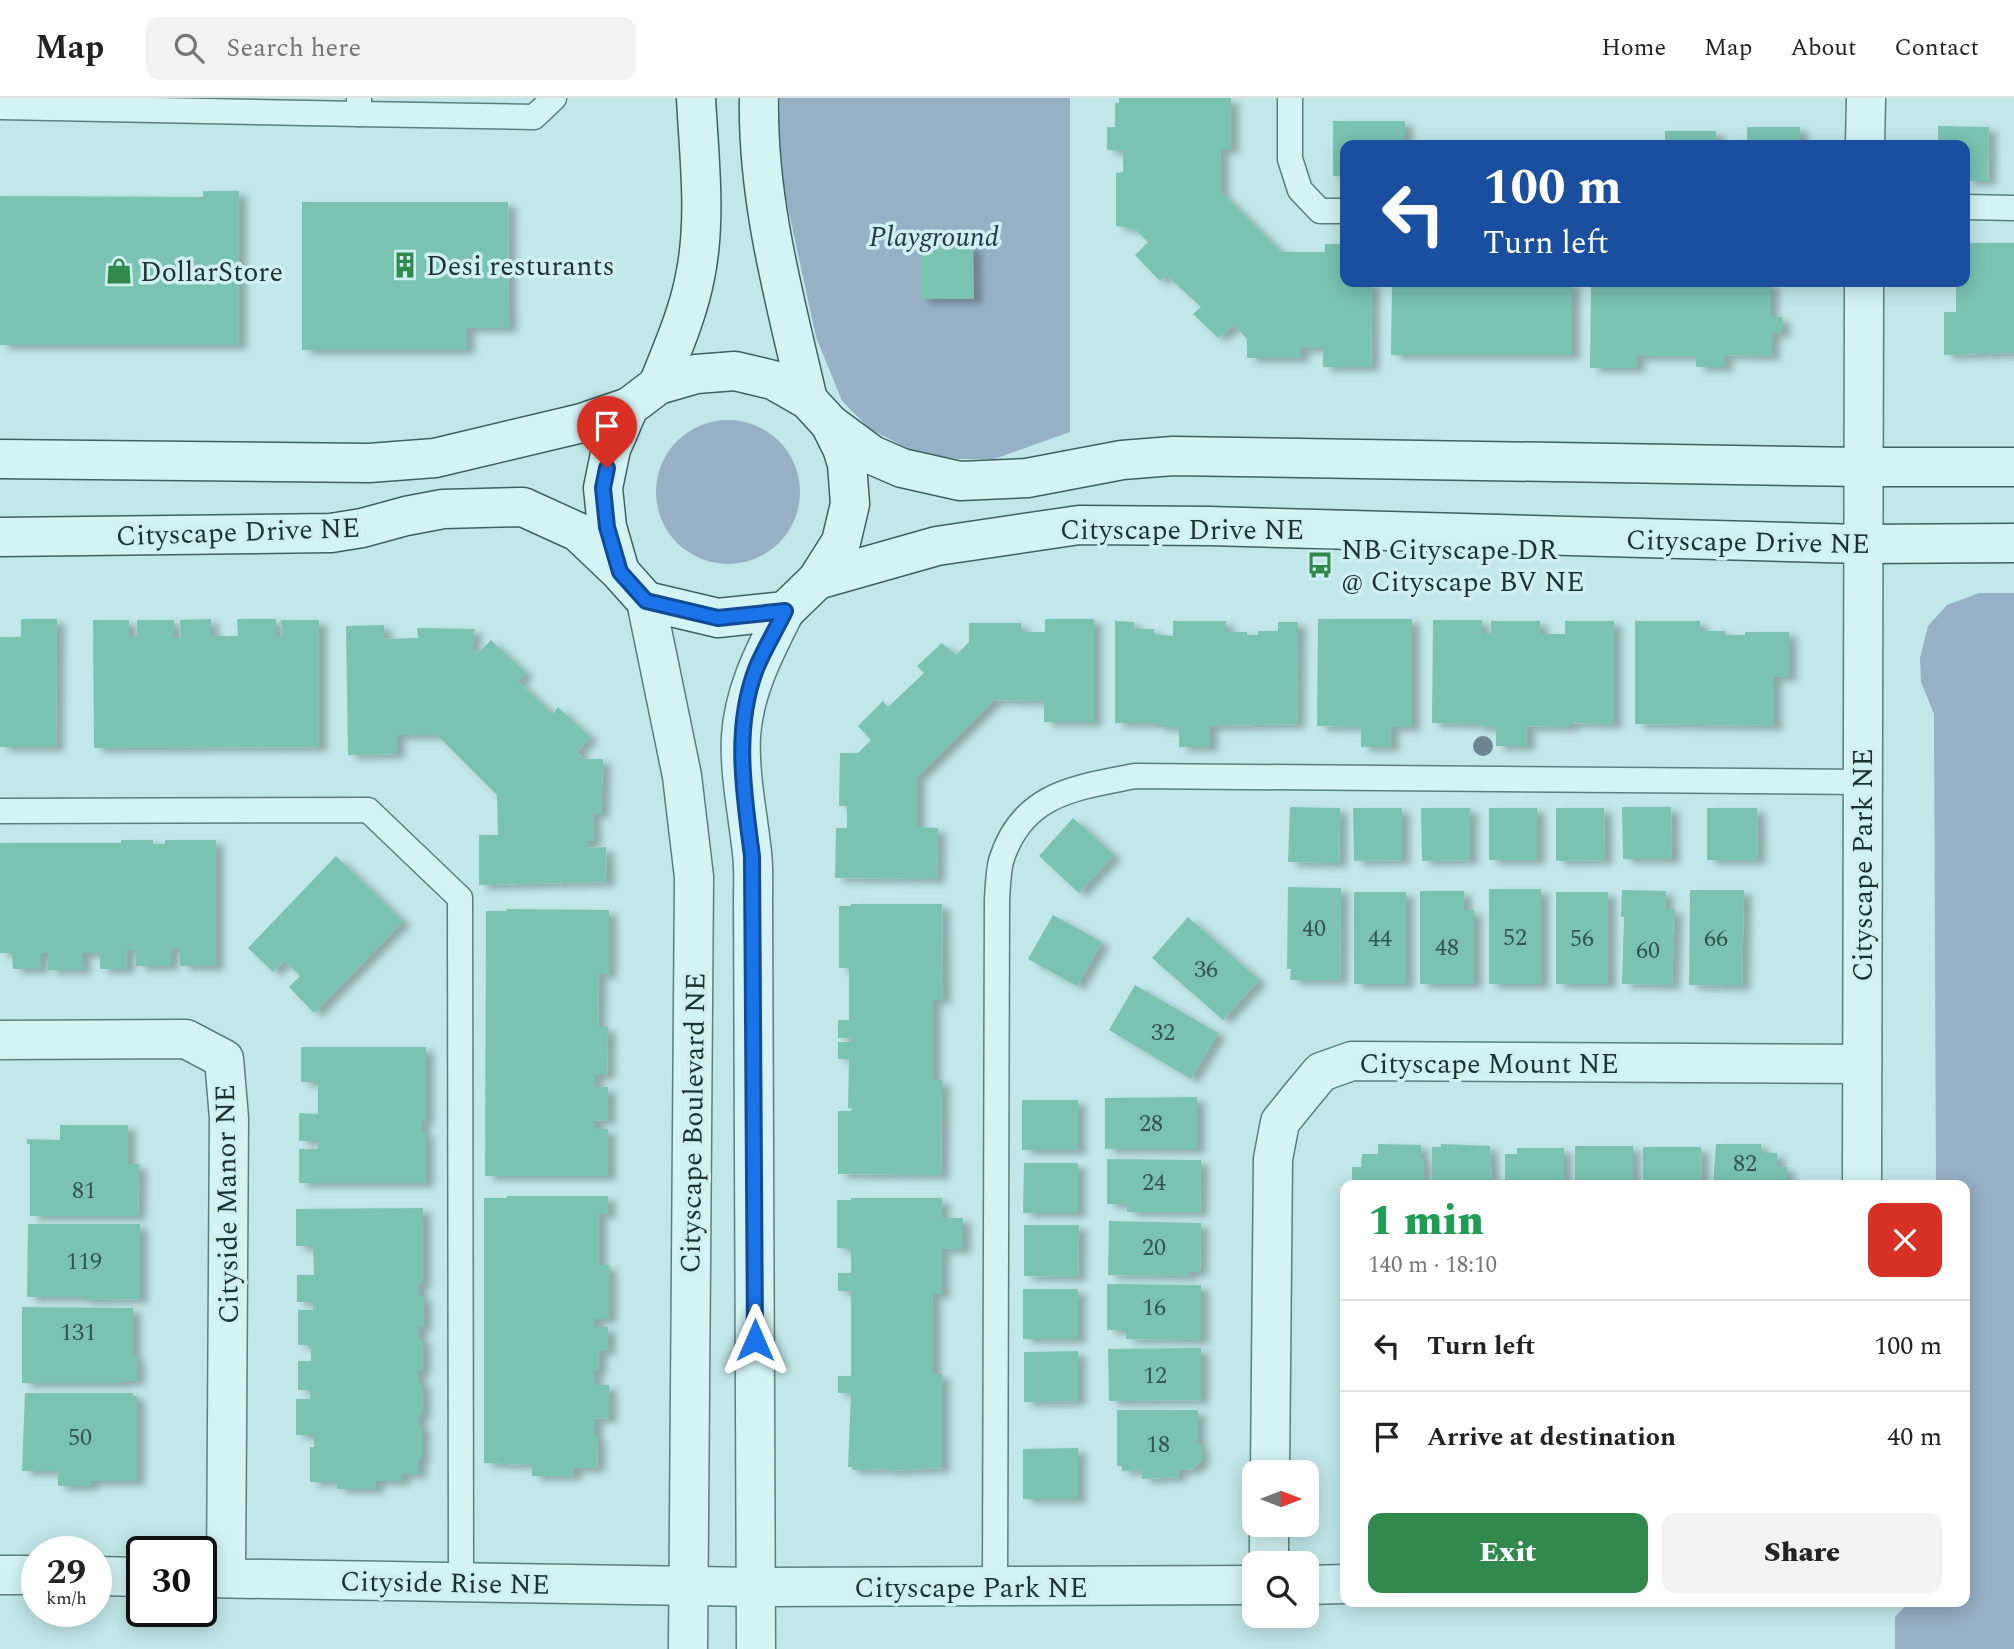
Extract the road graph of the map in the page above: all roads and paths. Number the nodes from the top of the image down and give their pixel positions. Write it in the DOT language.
graph roads {
  1 [pos="554,98"];
  2 [pos="696,98"];
  3 [pos="759,98"];
  4 [pos="1290,98"];
  5 [pos="1866,98"];
  6 [pos="9,104"];
  7 [pos="359,106"];
  8 [pos="436,107"];
  9 [pos="497,107"];
  10 [pos="1865,140"];
  11 [pos="1970,207"];
  12 [pos="2014,208"];
  13 [pos="1340,211"];
  14 [pos="1864,287"];
  15 [pos="644,396"];
  16 [pos="819,412"];
  17 [pos="0,459"];
  18 [pos="1862,467"];
  19 [pos="2014,467"];
  20 [pos="0,537"];
  21 [pos="2014,543"];
  22 [pos="1862,544"];
  23 [pos="620,572"];
  24 [pos="817,580"];
  25 [pos="646,601"];
  26 [pos="785,611"];
  27 [pos="1862,782"];
  28 [pos="0,811"];
  29 [pos="0,1040"];
  30 [pos="1862,1064"];
  31 [pos="1862,1180"];
  32 [pos="1270,1460"];
  33 [pos="215,1536"];
  34 [pos="0,1575"];
  35 [pos="21,1575"];
  36 [pos="217,1578"];
  37 [pos="461,1582"];
  38 [pos="1340,1584"];
  39 [pos="688,1585"];
  40 [pos="1319,1585"];
  41 [pos="995,1586"];
  42 [pos="1242,1586"];
  43 [pos="756,1587"];
  44 [pos="688,1649"];
  45 [pos="756,1649"];
  1 -- 9 [label="lane"];
  2 -- 15 [label="street"];
  3 -- 16 [label="street"];
  4 -- 13 [label="lane"];
  5 -- 10 [label="street"];
  6 -- 7 [label="lane"];
  7 -- 8 [label="lane"];
  8 -- 9 [label="lane"];
  11 -- 12 [label="lane"];
  14 -- 18 [label="street, Cityscape Park NE"];
  15 -- 16 [label="street"];
  15 -- 17 [label="street"];
  15 -- 23 [label="street"];
  16 -- 18 [label="street, Cityscape Drive NE"];
  16 -- 24 [label="street"];
  18 -- 19 [label="street, Cityscape Drive NE"];
  18 -- 22 [label="street, Cityscape Park NE"];
  20 -- 23 [label="street, Cityscape Drive NE"];
  21 -- 22 [label="street, Cityscape Drive NE"];
  22 -- 24 [label="street, Cityscape Drive NE"];
  22 -- 27 [label="street, Cityscape Park NE"];
  23 -- 25 [label="street"];
  24 -- 26 [label="street"];
  25 -- 26 [label="street"];
  25 -- 39 [label="street, Cityscape Boulevard NE"];
  26 -- 43 [label="street"];
  27 -- 30 [label="street, Cityscape Park NE"];
  27 -- 41 [label="lane"];
  28 -- 37 [label="lane"];
  29 -- 33 [label="street, Cityside Manor NE"];
  30 -- 31 [label="street, Cityscape Park NE"];
  30 -- 32 [label="street, Cityscape Mount NE"];
  34 -- 35 [label="street"];
  36 -- 37 [label="street, Cityside Rise NE"];
  37 -- 39 [label="street, Cityside Rise NE"];
  38 -- 40 [label="street"];
  39 -- 43 [label="street, Cityscape Park NE"];
  39 -- 44 [label="street, Cityscape Boulevard NE"];
  41 -- 42 [label="street, Cityscape Park NE"];
  41 -- 43 [label="street, Cityscape Park NE"];
  43 -- 45 [label="street"];
}
